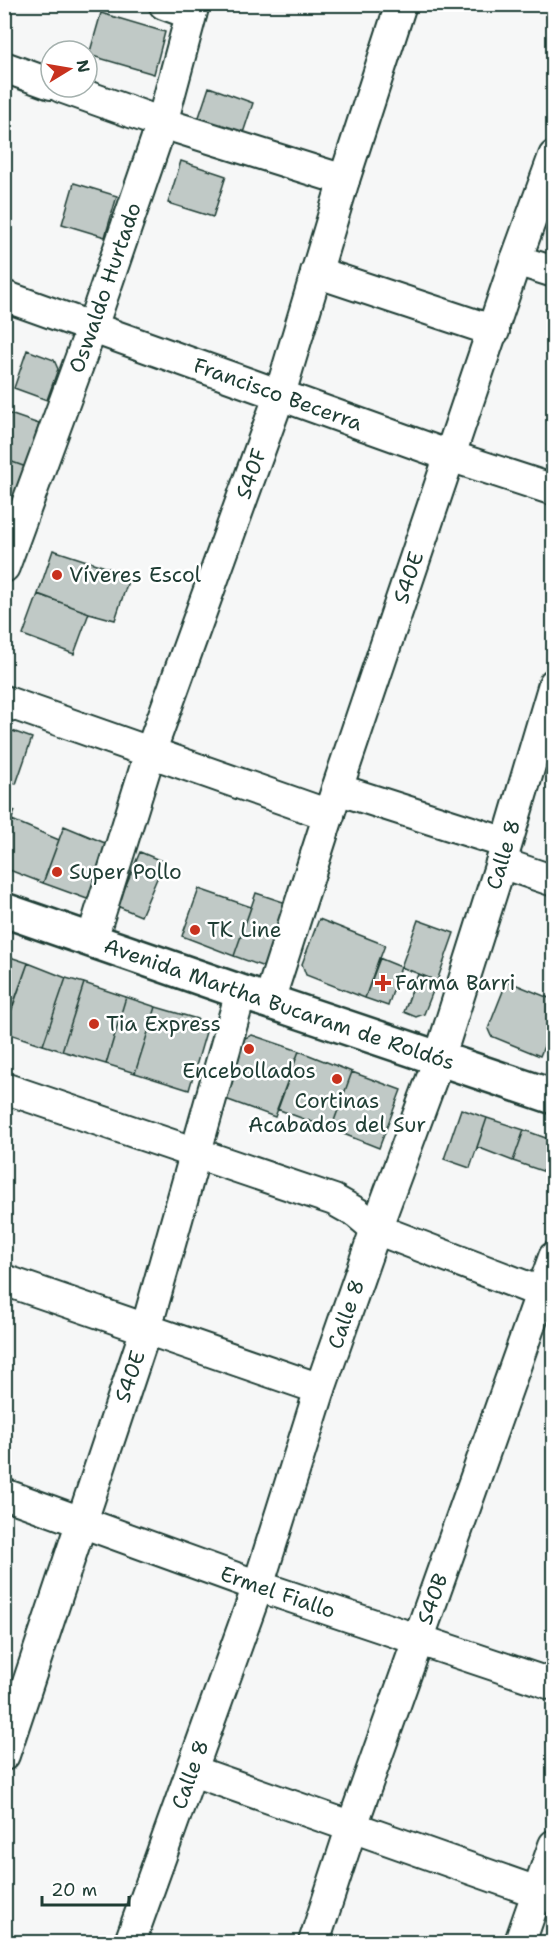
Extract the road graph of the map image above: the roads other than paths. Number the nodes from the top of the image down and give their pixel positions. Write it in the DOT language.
graph roads {
  1 [pos="401,4"];
  2 [pos="183,8"];
  3 [pos="4,67"];
  4 [pos="39,80"];
  5 [pos="95,99"];
  6 [pos="162,123"];
  7 [pos="554,156"];
  8 [pos="344,180"];
  9 [pos="516,260"];
  10 [pos="316,272"];
  11 [pos="554,272"];
  12 [pos="4,296"];
  13 [pos="92,327"];
  14 [pos="494,331"];
  15 [pos="280,394"];
  16 [pos="450,456"];
  17 [pos="554,490"];
  18 [pos="16,501"];
  19 [pos="4,567"];
  20 [pos="554,684"];
  21 [pos="4,701"];
  22 [pos="150,753"];
  23 [pos="333,802"];
  24 [pos="503,853"];
  25 [pos="554,881"];
  26 [pos="4,910"];
  27 [pos="92,939"];
  28 [pos="255,996"];
  29 [pos="439,1059"];
  30 [pos="4,1088"];
  31 [pos="554,1096"];
  32 [pos="195,1154"];
  33 [pos="376,1229"];
  34 [pos="554,1257"];
  35 [pos="4,1280"];
  36 [pos="540,1292"];
  37 [pos="146,1329"];
  38 [pos="320,1389"];
  39 [pos="4,1494"];
  40 [pos="82,1521"];
  41 [pos="258,1586"];
  42 [pos="418,1640"];
  43 [pos="554,1685"];
  44 [pos="4,1755"];
  45 [pos="193,1772"];
  46 [pos="352,1826"];
  47 [pos="554,1845"];
  48 [pos="545,1895"];
  49 [pos="130,1942"];
  50 [pos="314,1942"];
  51 [pos="520,1942"];
  1 -- 8 [label="street, S40F"];
  2 -- 6 [label="street, Oswaldo Hurtado"];
  3 -- 4 [label="street"];
  5 -- 6 [label="street"];
  6 -- 8 [label="street"];
  6 -- 13 [label="street, Oswaldo Hurtado"];
  7 -- 9 [label="street, S40E"];
  8 -- 10 [label="street, S40F"];
  9 -- 11 [label="street"];
  9 -- 14 [label="street, S40E"];
  10 -- 14 [label="street"];
  10 -- 15 [label="street, S40F"];
  12 -- 13 [label="street, Francisco Becerra"];
  13 -- 15 [label="street, Francisco Becerra"];
  13 -- 18 [label="street, Oswaldo Hurtado"];
  14 -- 16 [label="street, S40E"];
  15 -- 16 [label="street, Francisco Becerra"];
  15 -- 22 [label="street, S40F"];
  16 -- 17 [label="street, Francisco Becerra"];
  16 -- 23 [label="street, S40E"];
  18 -- 19 [label="street, Oswaldo Hurtado"];
  20 -- 24 [label="street, Calle 8"];
  21 -- 22 [label="street"];
  22 -- 23 [label="street"];
  22 -- 27 [label="street, S40F"];
  23 -- 24 [label="street"];
  23 -- 28 [label="street, S40E"];
  24 -- 25 [label="street"];
  24 -- 29 [label="street, Calle 8"];
  26 -- 27 [label="street, Avenida Martha Bucaram de Roldós"];
  27 -- 28 [label="street, Avenida Martha Bucaram de Roldós"];
  28 -- 29 [label="street, Avenida Martha Bucaram de Roldós"];
  28 -- 32 [label="street, S40E"];
  29 -- 31 [label="street, Avenida Martha Bucaram de Roldós"];
  29 -- 33 [label="street, Calle 8"];
  30 -- 32 [label="street"];
  32 -- 33 [label="street"];
  32 -- 37 [label="street, S40E"];
  33 -- 36 [label="street"];
  33 -- 38 [label="street, Calle 8"];
  34 -- 36 [label="street, S40B"];
  35 -- 37 [label="street"];
  36 -- 42 [label="street, S40B"];
  37 -- 38 [label="street"];
  37 -- 40 [label="street, S40E"];
  38 -- 41 [label="street, Calle 8"];
  39 -- 40 [label="street, Ermel Fiallo"];
  40 -- 41 [label="street, Ermel Fiallo"];
  40 -- 44 [label="street, S40E"];
  41 -- 42 [label="street, Ermel Fiallo"];
  41 -- 45 [label="street, Calle 8"];
  42 -- 43 [label="street, Ermel Fiallo"];
  42 -- 46 [label="street, S40B"];
  45 -- 46 [label="street"];
  45 -- 49 [label="street, Calle 8"];
  46 -- 48 [label="street"];
  46 -- 50 [label="street, S40B"];
  47 -- 48 [label="street"];
  48 -- 51 [label="street"];
}
